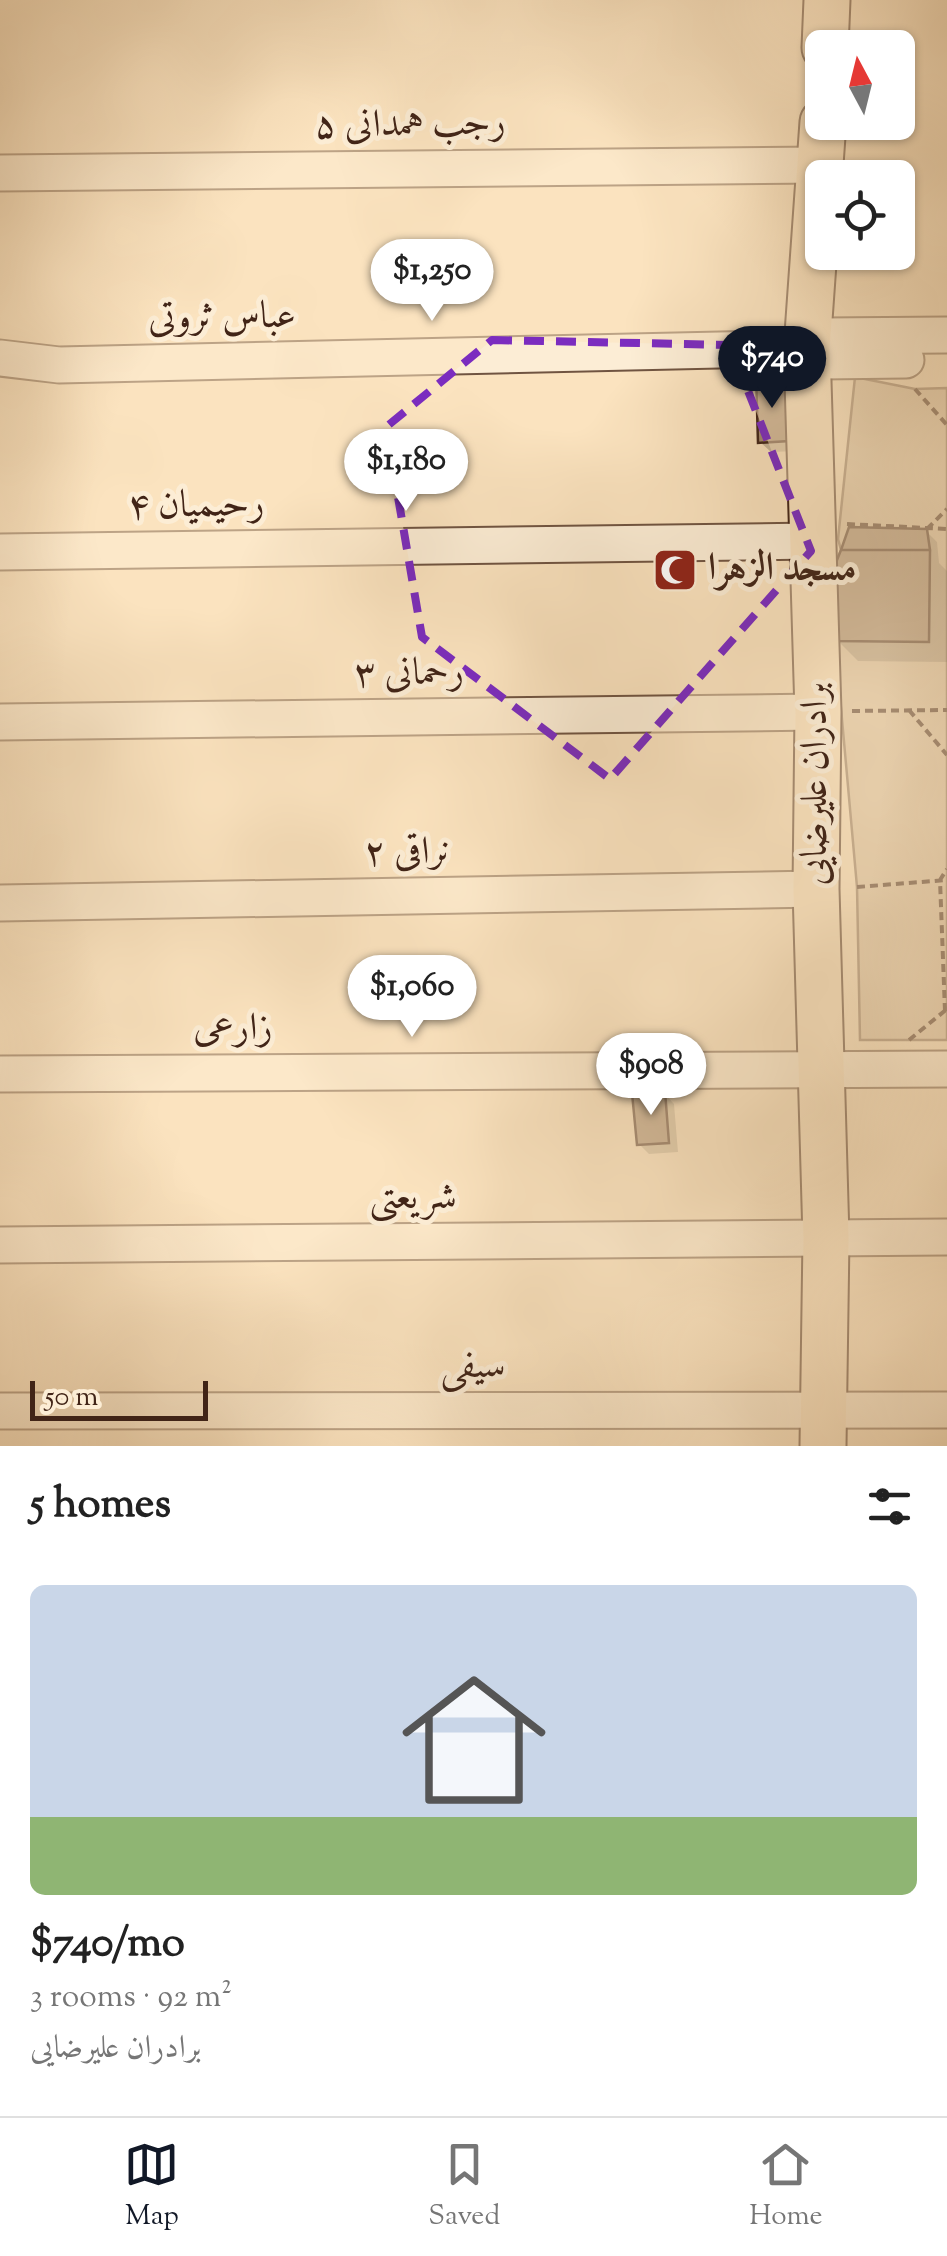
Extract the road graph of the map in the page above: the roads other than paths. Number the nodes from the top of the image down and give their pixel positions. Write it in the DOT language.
graph roads {
  1 [pos="827,0"];
  2 [pos="826,30"];
  3 [pos="822,144"];
  4 [pos="0,172"];
  5 [pos="947,335"];
  6 [pos="807,348"];
  7 [pos="0,358"];
  8 [pos="947,359"];
  9 [pos="59,365"];
  10 [pos="0,373"];
  11 [pos="827,532"];
  12 [pos="0,552"];
  13 [pos="830,712"];
  14 [pos="0,722"];
  15 [pos="836,888"];
  16 [pos="0,903"];
  17 [pos="947,1069"];
  18 [pos="824,1070"];
  19 [pos="0,1074"];
  20 [pos="947,1237"];
  21 [pos="826,1238"];
  22 [pos="0,1245"];
  23 [pos="947,1410"];
  24 [pos="0,1411"];
  25 [pos="824,1428"];
  1 -- 2 [label="main road"];
  3 -- 4 [label="street, رجب همدانی ۵"];
  3 -- 6 [label="main road, برادران علیرضایی"];
  5 -- 6 [label="street, عباس ثروتی"];
  6 -- 8 [label="street, عباس ثروتی"];
  6 -- 9 [label="street, عباس ثروتی"];
  6 -- 11 [label="main road, برادران علیرضایی"];
  7 -- 9 [label="street, عباس ثروتی"];
  9 -- 10 [label="street"];
  11 -- 12 [label="street, رحیمیان ۴"];
  11 -- 13 [label="main road, برادران علیرضایی"];
  13 -- 14 [label="street, رحمانی ۳"];
  13 -- 15 [label="main road, برادران علیرضایی"];
  15 -- 16 [label="street, نراقی ۲"];
  15 -- 18 [label="main road, برادران علیرضایی"];
  17 -- 18 [label="street, زارعی"];
  18 -- 19 [label="street, زارعی"];
  18 -- 21 [label="main road, برادران علیرضایی"];
  20 -- 21 [label="street, شریعتی"];
  21 -- 22 [label="street, شریعتی"];
  21 -- 25 [label="main road, برادران علیرضایی"];
  23 -- 25 [label="street, سیفی"];
  24 -- 25 [label="street, سیفی"];
}
